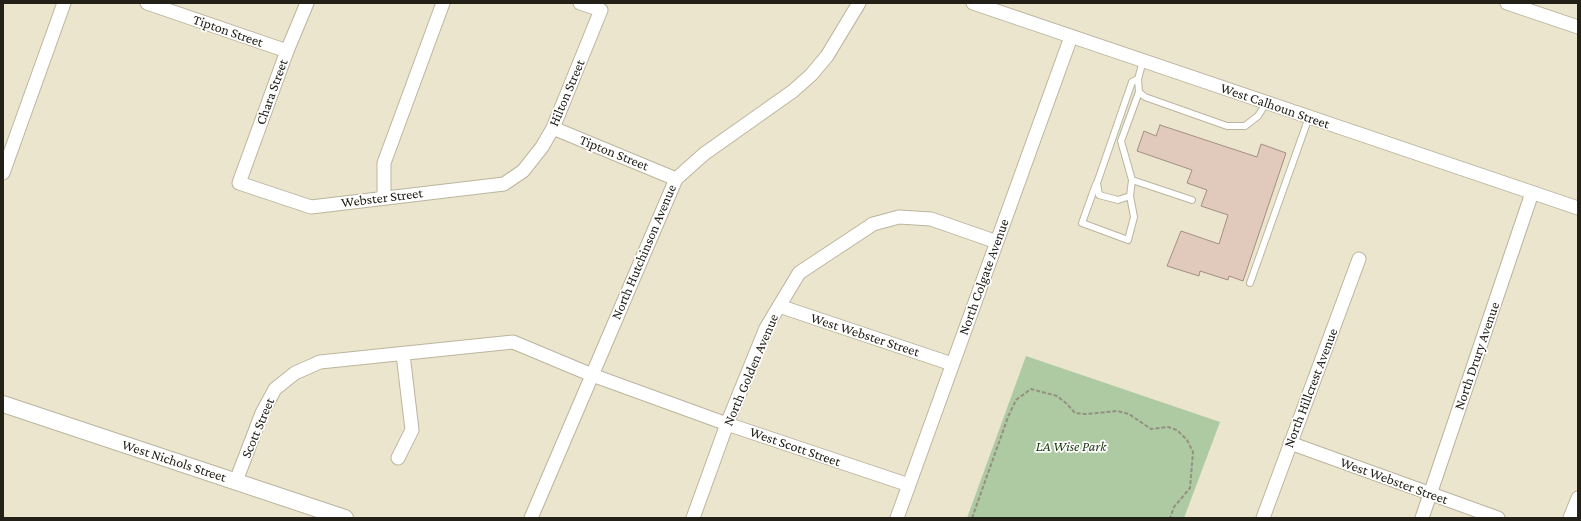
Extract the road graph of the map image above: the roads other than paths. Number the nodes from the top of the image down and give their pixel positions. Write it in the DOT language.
graph roads {
  1 [pos="64,3"];
  2 [pos="147,3"];
  3 [pos="307,3"];
  4 [pos="444,3"];
  5 [pos="580,3"];
  6 [pos="859,3"];
  7 [pos="973,3"];
  8 [pos="1507,3"];
  9 [pos="1578,27"];
  10 [pos="1071,37"];
  11 [pos="286,51"];
  12 [pos="1143,61"];
  13 [pos="1138,79"];
  14 [pos="1140,92"];
  15 [pos="1266,103"];
  16 [pos="1309,117"];
  17 [pos="553,128"];
  18 [pos="524,171"];
  19 [pos="3,173"];
  20 [pos="676,179"];
  21 [pos="1132,180"];
  22 [pos="240,183"];
  23 [pos="1097,183"];
  24 [pos="1532,193"];
  25 [pos="1130,196"];
  26 [pos="384,198"];
  27 [pos="1192,200"];
  28 [pos="1578,208"];
  29 [pos="997,242"];
  30 [pos="1359,259"];
  31 [pos="1250,283"];
  32 [pos="779,306"];
  33 [pos="403,354"];
  34 [pos="952,364"];
  35 [pos="592,375"];
  36 [pos="3,404"];
  37 [pos="727,424"];
  38 [pos="1290,443"];
  39 [pos="398,458"];
  40 [pos="236,481"];
  41 [pos="909,485"];
  42 [pos="1431,494"];
  43 [pos="1578,498"];
  44 [pos="345,518"];
  45 [pos="531,518"];
  46 [pos="693,518"];
  47 [pos="897,518"];
  48 [pos="1263,518"];
  49 [pos="1422,518"];
  50 [pos="1498,518"];
  51 [pos="1570,518"];
  1 -- 19 [label="street"];
  2 -- 11 [label="street, Tipton Street"];
  3 -- 11 [label="street, Chara Street"];
  4 -- 26 [label="street"];
  5 -- 17 [label="street, Hilton Street"];
  6 -- 20 [label="street, North Hutchinson Avenue"];
  7 -- 10 [label="street, West Calhoun Street"];
  8 -- 9 [label="street"];
  10 -- 12 [label="street, West Calhoun Street"];
  10 -- 29 [label="street, North Colgate Avenue"];
  11 -- 22 [label="street, Chara Street"];
  12 -- 13 [label="lane"];
  12 -- 15 [label="street, West Calhoun Street"];
  13 -- 14 [label="lane"];
  13 -- 23 [label="lane"];
  14 -- 15 [label="lane"];
  14 -- 21 [label="lane"];
  15 -- 16 [label="street, West Calhoun Street"];
  16 -- 24 [label="street, West Calhoun Street"];
  16 -- 31 [label="lane"];
  17 -- 18 [label="street, Hilton Street"];
  17 -- 20 [label="street, Tipton Street"];
  18 -- 26 [label="street, Webster Street"];
  20 -- 35 [label="street, North Hutchinson Avenue"];
  21 -- 25 [label="lane"];
  21 -- 27 [label="lane"];
  22 -- 26 [label="street, Webster Street"];
  23 -- 25 [label="lane"];
  23 -- 25 [label="lane"];
  24 -- 28 [label="street, West Calhoun Street"];
  24 -- 42 [label="street, North Drury Avenue"];
  29 -- 32 [label="street, North Golden Avenue"];
  29 -- 34 [label="street, North Colgate Avenue"];
  30 -- 38 [label="street, North Hillcrest Avenue"];
  32 -- 34 [label="street, West Webster Street"];
  32 -- 37 [label="street, North Golden Avenue"];
  33 -- 35 [label="street, Scott Street"];
  33 -- 39 [label="street"];
  33 -- 40 [label="street, Scott Street"];
  34 -- 41 [label="street, North Colgate Avenue"];
  35 -- 37 [label="street, West Scott Street"];
  35 -- 45 [label="street, North Hutchinson Avenue"];
  36 -- 40 [label="street, West Nichols Street"];
  37 -- 41 [label="street, West Scott Street"];
  37 -- 46 [label="street, North Golden Avenue"];
  38 -- 42 [label="street, West Webster Street"];
  38 -- 48 [label="street, North Hillcrest Avenue"];
  40 -- 44 [label="street, West Nichols Street"];
  41 -- 47 [label="street, North Colgate Avenue"];
  42 -- 49 [label="street, North Drury Avenue"];
  42 -- 50 [label="street, West Webster Street"];
  43 -- 51 [label="street"];
}
